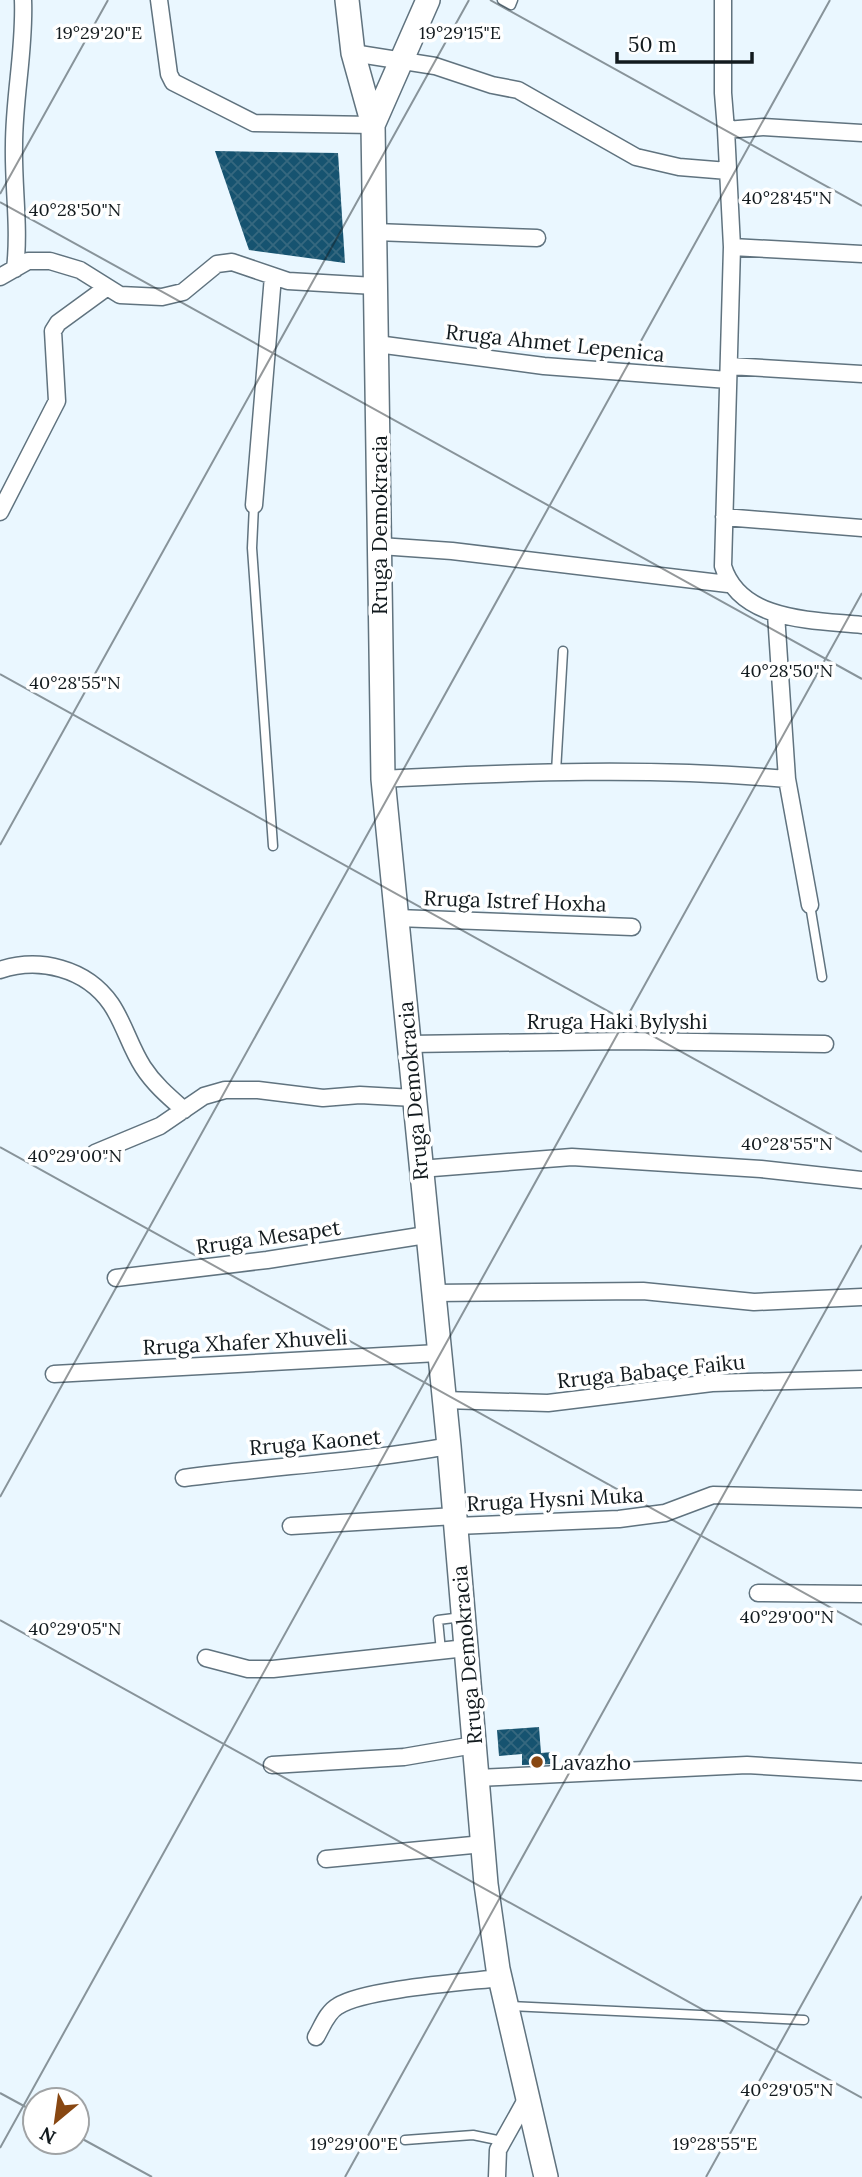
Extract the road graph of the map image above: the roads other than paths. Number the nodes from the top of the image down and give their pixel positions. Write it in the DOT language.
graph roads {
  1 [pos="23,0"];
  2 [pos="159,0"];
  3 [pos="347,0"];
  4 [pos="428,0"];
  5 [pos="502,0"];
  6 [pos="513,0"];
  7 [pos="723,0"];
  8 [pos="353,53"];
  9 [pos="403,60"];
  10 [pos="373,125"];
  11 [pos="726,130"];
  12 [pos="862,133"];
  13 [pos="728,171"];
  14 [pos="375,232"];
  15 [pos="537,238"];
  16 [pos="732,247"];
  17 [pos="862,254"];
  18 [pos="15,269"];
  19 [pos="273,276"];
  20 [pos="0,277"];
  21 [pos="375,286"];
  22 [pos="106,288"];
  23 [pos="377,344"];
  24 [pos="729,373"];
  25 [pos="862,374"];
  26 [pos="254,505"];
  27 [pos="0,512"];
  28 [pos="724,517"];
  29 [pos="862,528"];
  30 [pos="380,546"];
  31 [pos="728,584"];
  32 [pos="776,614"];
  33 [pos="862,625"];
  34 [pos="563,651"];
  35 [pos="556,772"];
  36 [pos="383,779"];
  37 [pos="787,779"];
  38 [pos="273,846"];
  39 [pos="810,905"];
  40 [pos="397,918"];
  41 [pos="632,927"];
  42 [pos="0,970"];
  43 [pos="822,977"];
  44 [pos="409,1044"];
  45 [pos="825,1044"];
  46 [pos="414,1098"];
  47 [pos="184,1110"];
  48 [pos="95,1153"];
  49 [pos="420,1169"];
  50 [pos="862,1180"];
  51 [pos="426,1235"];
  52 [pos="116,1278"];
  53 [pos="431,1293"];
  54 [pos="862,1297"];
  55 [pos="438,1353"];
  56 [pos="54,1374"];
  57 [pos="862,1379"];
  58 [pos="444,1400"];
  59 [pos="449,1446"];
  60 [pos="184,1478"];
  61 [pos="862,1499"];
  62 [pos="456,1521"];
  63 [pos="291,1526"];
  64 [pos="758,1593"];
  65 [pos="862,1594"];
  66 [pos="462,1617"];
  67 [pos="466,1648"];
  68 [pos="441,1651"];
  69 [pos="206,1658"];
  70 [pos="474,1745"];
  71 [pos="272,1765"];
  72 [pos="862,1772"];
  73 [pos="477,1778"];
  74 [pos="483,1844"];
  75 [pos="326,1859"];
  76 [pos="500,1978"];
  77 [pos="506,2006"];
  78 [pos="804,2020"];
  79 [pos="316,2037"];
  80 [pos="527,2098"];
  81 [pos="405,2140"];
  82 [pos="502,2141"];
  83 [pos="497,2177"];
  84 [pos="546,2177"];
  1 -- 18 [label="street"];
  2 -- 10 [label="street"];
  3 -- 8 [label="main road, Rruga Demokracia"];
  4 -- 9 [label="main road"];
  5 -- 6 [label="lane"];
  7 -- 11 [label="street"];
  8 -- 9 [label="street"];
  8 -- 10 [label="main road, Rruga Demokracia"];
  9 -- 10 [label="main road"];
  9 -- 13 [label="street"];
  10 -- 14 [label="main road, Rruga Demokracia"];
  11 -- 12 [label="street"];
  11 -- 13 [label="street"];
  13 -- 16 [label="street"];
  14 -- 15 [label="street"];
  14 -- 21 [label="main road, Rruga Demokracia"];
  16 -- 17 [label="street"];
  16 -- 24 [label="street"];
  18 -- 20 [label="street"];
  18 -- 22 [label="street"];
  19 -- 21 [label="street"];
  19 -- 22 [label="street"];
  19 -- 26 [label="street"];
  21 -- 23 [label="main road, Rruga Demokracia"];
  22 -- 27 [label="street"];
  23 -- 24 [label="street, Rruga Ahmet Lepenica"];
  23 -- 30 [label="main road, Rruga Demokracia"];
  24 -- 25 [label="street, Rruga Ahmet Lepenica"];
  24 -- 28 [label="street"];
  26 -- 38 [label="lane"];
  28 -- 29 [label="street"];
  28 -- 31 [label="street"];
  30 -- 31 [label="street"];
  30 -- 36 [label="main road, Rruga Demokracia"];
  31 -- 32 [label="street"];
  32 -- 33 [label="street"];
  32 -- 37 [label="street"];
  34 -- 35 [label="lane"];
  35 -- 36 [label="street"];
  35 -- 37 [label="street"];
  36 -- 40 [label="main road, Rruga Demokracia"];
  37 -- 39 [label="street"];
  39 -- 43 [label="lane"];
  40 -- 41 [label="street, Rruga Istref Hoxha"];
  40 -- 44 [label="main road, Rruga Demokracia"];
  42 -- 47 [label="street"];
  44 -- 45 [label="street, Rruga Haki Bylyshi"];
  44 -- 46 [label="main road, Rruga Demokracia"];
  46 -- 47 [label="street"];
  46 -- 49 [label="main road, Rruga Demokracia"];
  47 -- 48 [label="street"];
  49 -- 50 [label="street"];
  49 -- 51 [label="main road, Rruga Demokracia"];
  51 -- 52 [label="street, Rruga Mesapet"];
  51 -- 53 [label="main road, Rruga Demokracia"];
  53 -- 54 [label="street"];
  53 -- 55 [label="main road, Rruga Demokracia"];
  55 -- 56 [label="street, Rruga Xhafer Xhuveli"];
  55 -- 58 [label="main road, Rruga Demokracia"];
  57 -- 58 [label="street, Rruga Babaçe Faiku"];
  58 -- 59 [label="main road, Rruga Demokracia"];
  59 -- 60 [label="street, Rruga Kaonet"];
  59 -- 62 [label="main road, Rruga Demokracia"];
  61 -- 62 [label="street, Rruga Hysni Muka"];
  62 -- 63 [label="street, Rruga Hysni Muka"];
  62 -- 66 [label="main road, Rruga Demokracia"];
  64 -- 65 [label="street"];
  66 -- 67 [label="main road, Rruga Demokracia"];
  66 -- 68 [label="lane"];
  67 -- 68 [label="street"];
  67 -- 70 [label="main road, Rruga Demokracia"];
  68 -- 69 [label="street"];
  70 -- 71 [label="street"];
  70 -- 73 [label="main road, Rruga Demokracia"];
  72 -- 73 [label="street"];
  73 -- 74 [label="main road, Rruga Demokracia"];
  74 -- 75 [label="street"];
  74 -- 76 [label="main road, Rruga Demokracia"];
  76 -- 77 [label="main road, Rruga Demokracia"];
  76 -- 79 [label="street"];
  77 -- 78 [label="lane"];
  77 -- 80 [label="main road, Rruga Demokracia"];
  80 -- 82 [label="street"];
  80 -- 84 [label="main road, Rruga Demokracia"];
  81 -- 82 [label="lane"];
  82 -- 83 [label="street"];
}
